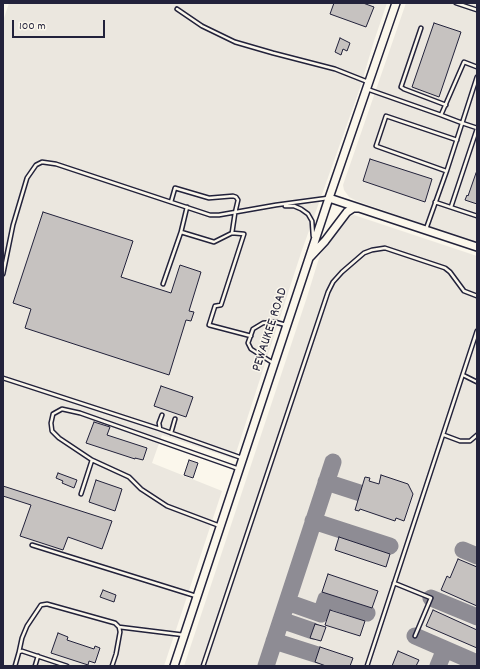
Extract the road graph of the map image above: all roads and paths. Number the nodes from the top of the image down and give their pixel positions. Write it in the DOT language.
graph roads {
  1 [pos="396,3"];
  2 [pos="456,3"];
  3 [pos="177,9"];
  4 [pos="477,10"];
  5 [pos="421,28"];
  6 [pos="477,67"];
  7 [pos="477,77"];
  8 [pos="367,86"];
  9 [pos="446,105"];
  10 [pos="441,114"];
  11 [pos="462,123"];
  12 [pos="477,128"];
  13 [pos="457,140"];
  14 [pos="446,171"];
  15 [pos="329,198"];
  16 [pos="171,202"];
  17 [pos="436,202"];
  18 [pos="276,205"];
  19 [pos="187,207"];
  20 [pos="451,207"];
  21 [pos="359,208"];
  22 [pos="235,212"];
  23 [pos="477,216"];
  24 [pos="425,230"];
  25 [pos="181,232"];
  26 [pos="232,233"];
  27 [pos="477,247"];
  28 [pos="311,251"];
  29 [pos="309,259"];
  30 [pos="3,274"];
  31 [pos="163,284"];
  32 [pos="477,296"];
  33 [pos="287,325"];
  34 [pos="477,331"];
  35 [pos="250,336"];
  36 [pos="476,336"];
  37 [pos="274,363"];
  38 [pos="463,375"];
  39 [pos="3,378"];
  40 [pos="477,382"];
  41 [pos="162,415"];
  42 [pos="175,419"];
  43 [pos="160,429"];
  44 [pos="171,433"];
  45 [pos="444,435"];
  46 [pos="477,435"];
  47 [pos="243,458"];
  48 [pos="92,460"];
  49 [pos="239,469"];
  50 [pos="81,494"];
  51 [pos="220,526"];
  52 [pos="32,545"];
  53 [pos="394,583"];
  54 [pos="197,596"];
  55 [pos="119,627"];
  56 [pos="184,635"];
  57 [pos="415,636"];
  58 [pos="19,652"];
  59 [pos="38,656"];
  60 [pos="15,666"];
  61 [pos="35,666"];
  62 [pos="67,666"];
  63 [pos="112,666"];
  64 [pos="174,666"];
  65 [pos="203,666"];
  66 [pos="367,666"];
  1 -- 8 [label="main road, PEWAUKEE ROAD"];
  2 -- 4 [label="lane"];
  3 -- 8 [label="lane"];
  5 -- 9 [label="lane"];
  6 -- 9 [label="lane"];
  7 -- 11 [label="lane"];
  8 -- 10 [label="lane"];
  8 -- 15 [label="main road, PEWAUKEE ROAD"];
  9 -- 10 [label="lane"];
  10 -- 11 [label="lane"];
  11 -- 12 [label="lane"];
  11 -- 13 [label="lane"];
  12 -- 20 [label="lane"];
  13 -- 14 [label="lane"];
  13 -- 14 [label="lane"];
  14 -- 17 [label="lane"];
  15 -- 18 [label="lane"];
  15 -- 21 [label="main road"];
  15 -- 28 [label="main road, PEWAUKEE ROAD"];
  16 -- 19 [label="lane"];
  16 -- 22 [label="lane"];
  16 -- 30 [label="lane"];
  17 -- 20 [label="lane"];
  17 -- 24 [label="lane"];
  18 -- 22 [label="lane"];
  18 -- 28 [label="lane"];
  19 -- 22 [label="lane"];
  19 -- 25 [label="lane"];
  20 -- 23 [label="lane"];
  21 -- 24 [label="main road"];
  21 -- 29 [label="main road"];
  22 -- 26 [label="lane"];
  24 -- 27 [label="main road"];
  25 -- 26 [label="lane"];
  25 -- 31 [label="lane"];
  26 -- 35 [label="lane"];
  28 -- 29 [label="main road, PEWAUKEE ROAD"];
  29 -- 33 [label="main road, PEWAUKEE ROAD"];
  32 -- 65 [label="lane"];
  33 -- 35 [label="lane"];
  33 -- 37 [label="main road, PEWAUKEE ROAD"];
  34 -- 36 [label="lane"];
  35 -- 37 [label="lane"];
  36 -- 38 [label="lane"];
  37 -- 47 [label="main road, PEWAUKEE ROAD"];
  38 -- 40 [label="lane"];
  38 -- 45 [label="lane"];
  39 -- 43 [label="lane"];
  41 -- 43 [label="lane"];
  42 -- 44 [label="lane"];
  43 -- 44 [label="lane"];
  44 -- 47 [label="lane"];
  45 -- 46 [label="lane"];
  45 -- 53 [label="lane"];
  47 -- 49 [label="main road, PEWAUKEE ROAD"];
  48 -- 49 [label="lane"];
  48 -- 50 [label="lane"];
  48 -- 51 [label="lane"];
  49 -- 51 [label="main road, PEWAUKEE ROAD"];
  51 -- 54 [label="main road, PEWAUKEE ROAD"];
  52 -- 54 [label="lane"];
  53 -- 57 [label="lane"];
  53 -- 66 [label="lane"];
  54 -- 56 [label="main road, PEWAUKEE ROAD"];
  55 -- 56 [label="lane"];
  55 -- 58 [label="lane"];
  55 -- 63 [label="lane"];
  56 -- 64 [label="main road, PEWAUKEE ROAD"];
  58 -- 59 [label="lane"];
  58 -- 60 [label="lane"];
  59 -- 61 [label="lane"];
  59 -- 62 [label="lane"];
}
